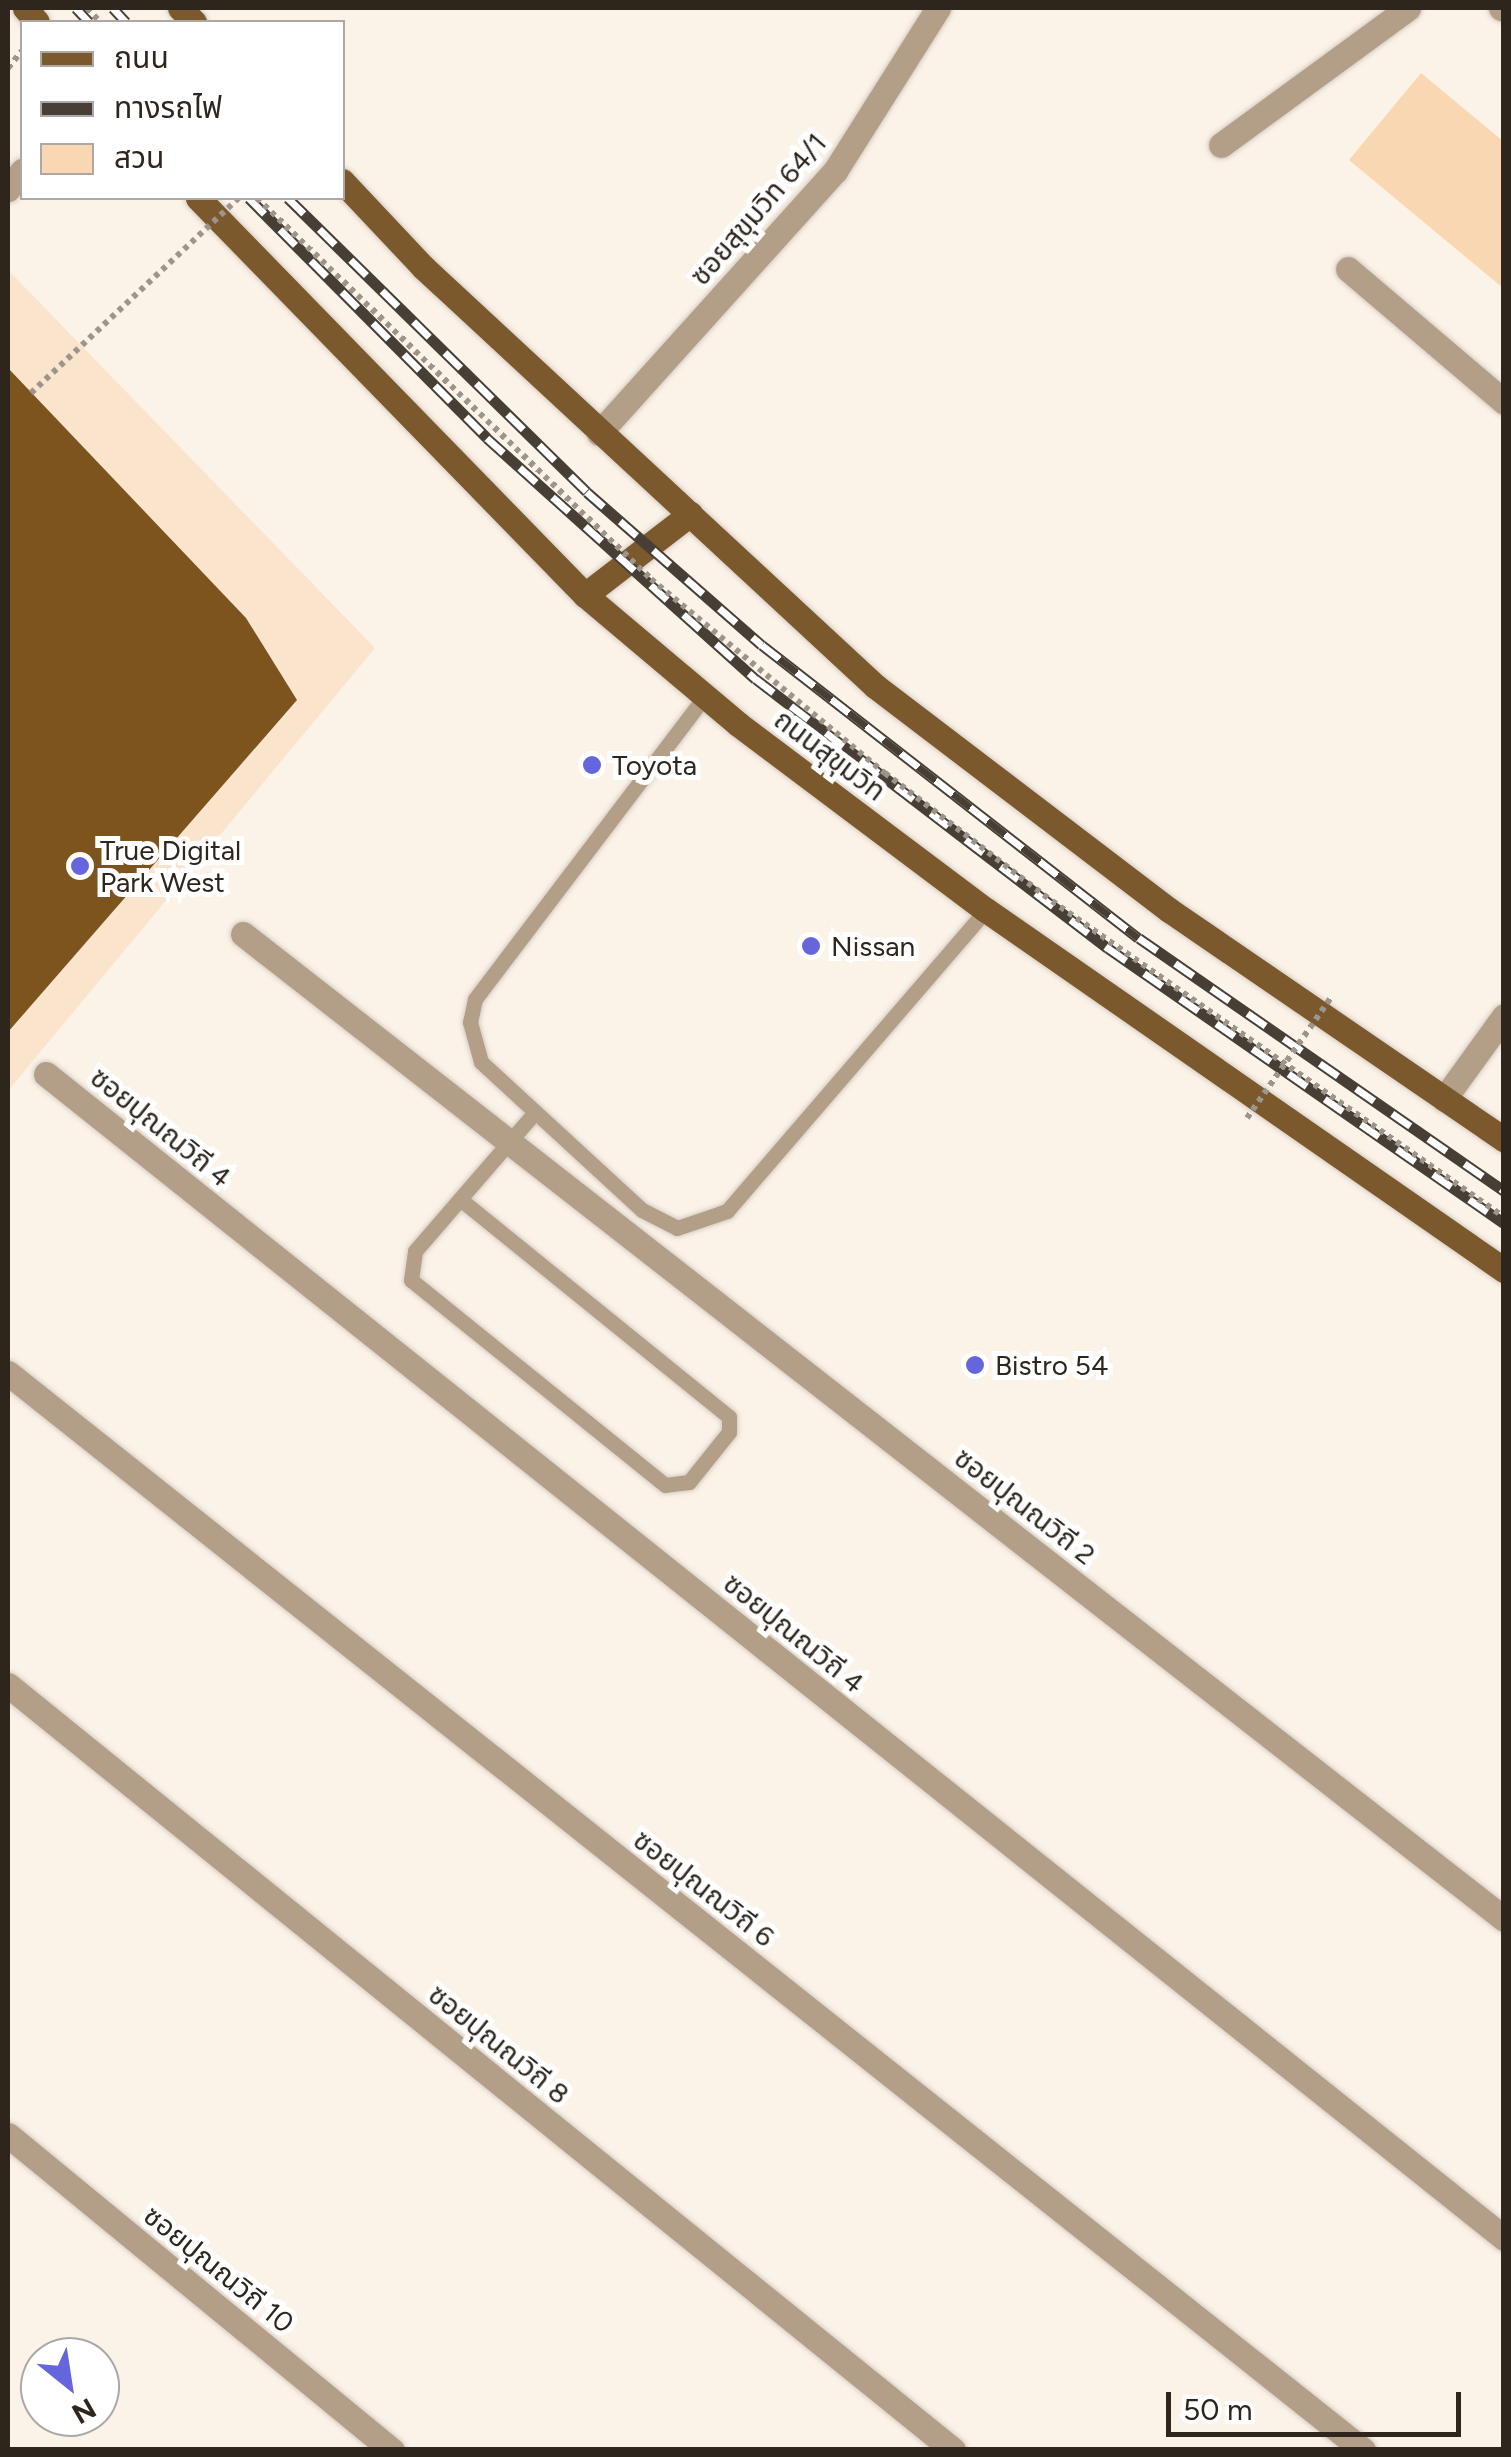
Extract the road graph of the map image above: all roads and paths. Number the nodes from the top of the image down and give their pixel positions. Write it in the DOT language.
graph roads {
  1 [pos="1408,8"];
  2 [pos="932,9"];
  3 [pos="1221,146"];
  4 [pos="345,184"];
  5 [pos="200,200"];
  6 [pos="238,200"];
  7 [pos="259,200"];
  8 [pos="1348,269"];
  9 [pos="31,393"];
  10 [pos="1504,402"];
  11 [pos="599,433"];
  12 [pos="690,514"];
  13 [pos="586,595"];
  14 [pos="705,696"];
  15 [pos="986,910"];
  16 [pos="243,934"];
  17 [pos="1332,996"];
  18 [pos="1504,1016"];
  19 [pos="1284,1063"];
  20 [pos="46,1074"];
  21 [pos="1444,1099"];
  22 [pos="535,1112"];
  23 [pos="1246,1118"];
  24 [pos="1504,1139"];
  25 [pos="510,1140"];
  26 [pos="460,1198"];
  27 [pos="1504,1217"];
  28 [pos="1504,1270"];
  29 [pos="8,1373"];
  30 [pos="8,1685"];
  31 [pos="1504,1919"];
  32 [pos="8,2134"];
  33 [pos="1504,2238"];
  34 [pos="392,2450"];
  35 [pos="954,2450"];
  36 [pos="1363,2450"];
  1 -- 3 [label="street"];
  2 -- 11 [label="street, ซอยสุขุมวิท 64/1"];
  4 -- 11 [label="main road"];
  5 -- 13 [label="main road, ถนนสุขุมวิท"];
  6 -- 9 [label="path, bridge"];
  7 -- 19 [label="path, bridge"];
  8 -- 10 [label="street"];
  11 -- 12 [label="main road"];
  12 -- 13 [label="main road"];
  12 -- 21 [label="main road"];
  13 -- 14 [label="main road, ถนนสุขุมวิท"];
  14 -- 15 [label="main road, ถนนสุขุมวิท"];
  14 -- 22 [label="lane"];
  15 -- 22 [label="lane"];
  15 -- 28 [label="main road, ถนนสุขุมวิท"];
  16 -- 25 [label="street, ซอยปุณณวิถี 2"];
  17 -- 19 [label="path, bridge"];
  18 -- 21 [label="street"];
  19 -- 23 [label="path, bridge"];
  19 -- 27 [label="path, bridge"];
  20 -- 33 [label="street, ซอยปุณณวิถี 4"];
  21 -- 24 [label="main road"];
  22 -- 25 [label="lane"];
  25 -- 26 [label="lane"];
  25 -- 31 [label="street, ซอยปุณณวิถี 2"];
  26 -- 26 [label="lane"];
  29 -- 36 [label="street, ซอยปุณณวิถี 6"];
  30 -- 35 [label="street, ซอยปุณณวิถี 8"];
  32 -- 34 [label="street, ซอยปุณณวิถี 10"];
}
